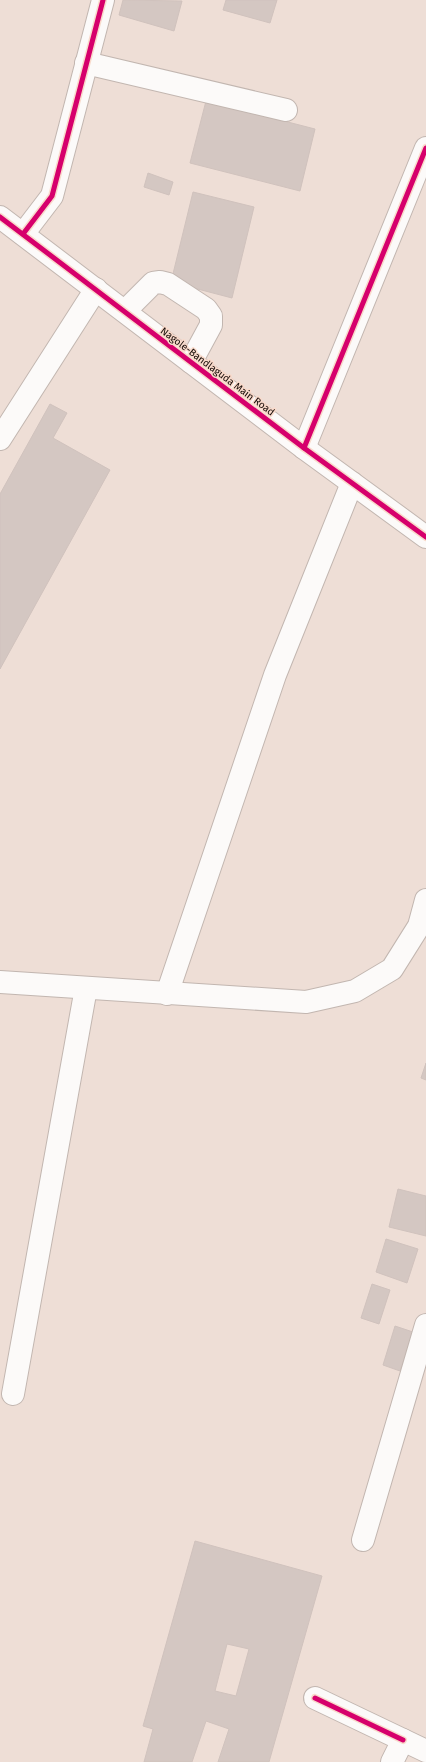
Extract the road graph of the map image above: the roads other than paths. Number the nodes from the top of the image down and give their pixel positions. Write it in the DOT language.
graph roads {
  1 [pos="102,0"];
  2 [pos="86,63"];
  3 [pos="286,110"];
  4 [pos="426,148"];
  5 [pos="0,217"];
  6 [pos="23,234"];
  7 [pos="96,290"];
  8 [pos="124,311"];
  9 [pos="191,362"];
  10 [pos="0,439"];
  11 [pos="304,448"];
  12 [pos="352,483"];
  13 [pos="426,537"];
  14 [pos="426,900"];
  15 [pos="0,982"];
  16 [pos="86,988"];
  17 [pos="167,994"];
  18 [pos="426,1326"];
  19 [pos="14,1394"];
  20 [pos="362,1540"];
  21 [pos="315,1698"];
  22 [pos="403,1740"];
  23 [pos="426,1751"];
  24 [pos="392,1762"];
  1 -- 2 [label="street"];
  2 -- 3 [label="street"];
  2 -- 6 [label="street"];
  4 -- 11 [label="street"];
  5 -- 6 [label="street, Nagole-Bandlaguda Main Road"];
  6 -- 7 [label="street, Nagole-Bandlaguda Main Road"];
  7 -- 8 [label="street, Nagole-Bandlaguda Main Road"];
  7 -- 10 [label="street"];
  8 -- 9 [label="street, Nagole-Bandlaguda Main Road"];
  8 -- 9 [label="street"];
  9 -- 11 [label="street, Nagole-Bandlaguda Main Road"];
  11 -- 12 [label="street, Nagole-Bandlaguda Main Road"];
  12 -- 13 [label="street, Nagole-Bandlaguda Main Road"];
  12 -- 17 [label="street"];
  14 -- 17 [label="street"];
  15 -- 16 [label="street"];
  16 -- 17 [label="street"];
  16 -- 19 [label="street"];
  18 -- 20 [label="street"];
  21 -- 22 [label="street"];
  22 -- 23 [label="street"];
  22 -- 24 [label="street"];
}
